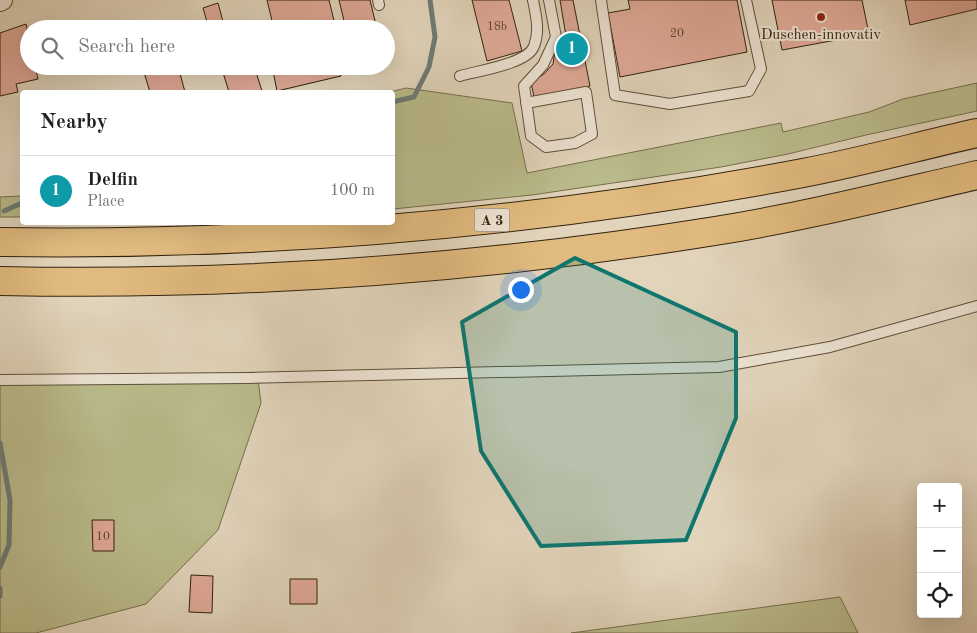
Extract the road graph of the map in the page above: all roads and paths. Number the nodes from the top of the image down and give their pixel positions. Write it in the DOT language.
graph roads {
  1 [pos="533,0"];
  2 [pos="549,0"];
  3 [pos="601,0"];
  4 [pos="746,0"];
  5 [pos="460,76"];
  6 [pos="526,103"];
  7 [pos="977,133"];
  8 [pos="977,175"];
  9 [pos="0,242"];
  10 [pos="0,281"];
  11 [pos="977,306"];
  12 [pos="0,380"];
  1 -- 5 [label="lane"];
  2 -- 6 [label="lane"];
  3 -- 4 [label="lane"];
  6 -- 6 [label="lane"];
  7 -- 9 [label="highway, A 3"];
  8 -- 10 [label="highway"];
  11 -- 12 [label="lane"];
}
